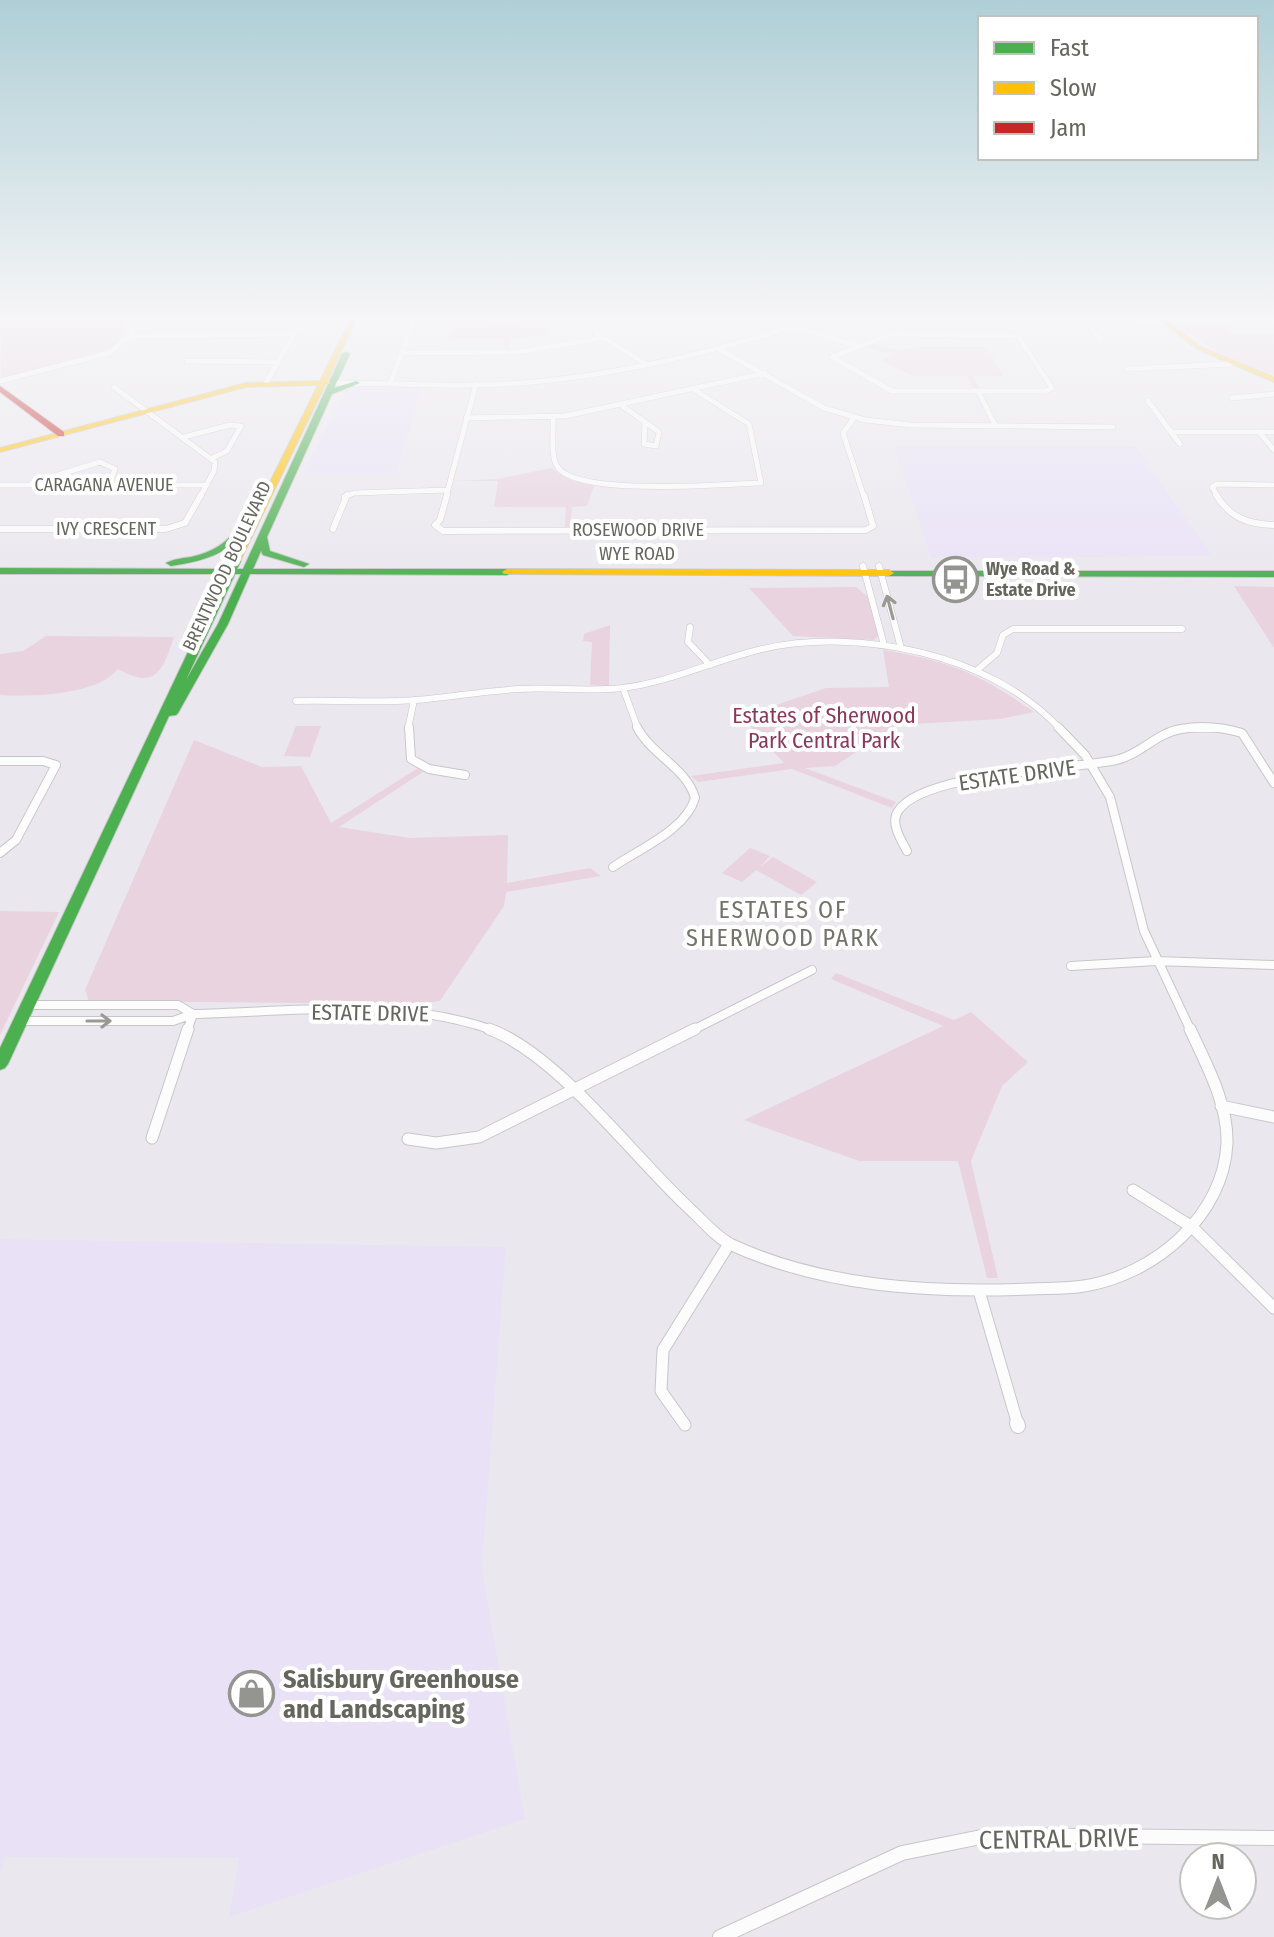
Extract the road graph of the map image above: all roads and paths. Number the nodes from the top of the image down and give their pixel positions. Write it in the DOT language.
graph roads {
  1 [pos="27,408"];
  2 [pos="143,408"];
  3 [pos="157,408"];
  4 [pos="312,408"];
  5 [pos="316,408"];
  6 [pos="469,408"];
  7 [pos="602,408"];
  8 [pos="626,408"];
  9 [pos="724,408"];
  10 [pos="825,408"];
  11 [pos="987,408"];
  12 [pos="1153,408"];
  13 [pos="147,411"];
  14 [pos="553,417"];
  15 [pos="466,418"];
  16 [pos="854,418"];
  17 [pos="645,422"];
  18 [pos="995,425"];
  19 [pos="1113,427"];
  20 [pos="1171,432"];
  21 [pos="1259,432"];
  22 [pos="1274,432"];
  23 [pos="61,434"];
  24 [pos="184,437"];
  25 [pos="1180,444"];
  26 [pos="0,450"];
  27 [pos="1274,450"];
  28 [pos="212,458"];
  29 [pos="272,483"];
  30 [pos="0,485"];
  31 [pos="25,485"];
  32 [pos="109,485"];
  33 [pos="207,485"];
  34 [pos="1274,485"];
  35 [pos="448,490"];
  36 [pos="1274,525"];
  37 [pos="0,529"];
  38 [pos="333,529"];
  39 [pos="263,537"];
  40 [pos="0,562"];
  41 [pos="1274,566"];
  42 [pos="169,567"];
  43 [pos="303,568"];
  44 [pos="240,569"];
  45 [pos="872,569"];
  46 [pos="0,571"];
  47 [pos="1274,574"];
  48 [pos="228,596"];
  49 [pos="223,624"];
  50 [pos="690,627"];
  51 [pos="1182,629"];
  52 [pos="884,645"];
  53 [pos="901,648"];
  54 [pos="710,665"];
  55 [pos="976,671"];
  56 [pos="623,688"];
  57 [pos="414,700"];
  58 [pos="296,701"];
  59 [pos="156,737"];
  60 [pos="0,761"];
  61 [pos="1091,765"];
  62 [pos="465,775"];
  63 [pos="1274,783"];
  64 [pos="907,851"];
  65 [pos="0,853"];
  66 [pos="613,867"];
  67 [pos="1156,961"];
  68 [pos="1274,965"];
  69 [pos="1071,966"];
  70 [pos="812,970"];
  71 [pos="28,1005"];
  72 [pos="193,1014"];
  73 [pos="21,1021"];
  74 [pos="0,1064"];
  75 [pos="571,1089"];
  76 [pos="1221,1106"];
  77 [pos="1274,1117"];
  78 [pos="152,1138"];
  79 [pos="408,1139"];
  80 [pos="1133,1190"];
  81 [pos="1192,1227"];
  82 [pos="729,1244"];
  83 [pos="979,1291"];
  84 [pos="1274,1308"];
  85 [pos="685,1425"];
  86 [pos="1018,1426"];
  87 [pos="1274,1838"];
  88 [pos="720,1937"];
  1 -- 23 [label="main road"];
  2 -- 13 [label="street"];
  3 -- 13 [label="main road"];
  4 -- 29 [label="main road, BRENTWOOD BOULEVARD"];
  5 -- 39 [label="main road, BRENTWOOD BOULEVARD"];
  6 -- 15 [label="street, ROSEWOOD DRIVE"];
  7 -- 14 [label="street"];
  8 -- 17 [label="street"];
  9 -- 14 [label="street"];
  10 -- 16 [label="street"];
  11 -- 18 [label="street"];
  12 -- 20 [label="street"];
  13 -- 23 [label="main road"];
  13 -- 24 [label="street"];
  14 -- 15 [label="street"];
  15 -- 35 [label="street, ROSEWOOD DRIVE"];
  16 -- 18 [label="street"];
  16 -- 35 [label="street, ROSEWOOD DRIVE"];
  17 -- 17 [label="street"];
  18 -- 19 [label="street"];
  20 -- 21 [label="street"];
  20 -- 25 [label="street"];
  21 -- 22 [label="street"];
  21 -- 27 [label="street"];
  23 -- 26 [label="main road"];
  24 -- 28 [label="street"];
  24 -- 28 [label="street"];
  28 -- 33 [label="street, IVY CRESCENT"];
  29 -- 42 [label="main road"];
  29 -- 44 [label="main road, BRENTWOOD BOULEVARD"];
  30 -- 31 [label="street, CARAGANA AVENUE"];
  31 -- 32 [label="street, CARAGANA AVENUE"];
  31 -- 32 [label="street"];
  32 -- 33 [label="street, CARAGANA AVENUE"];
  33 -- 37 [label="street, IVY CRESCENT"];
  34 -- 36 [label="street"];
  35 -- 38 [label="street"];
  39 -- 43 [label="main road"];
  39 -- 44 [label="main road, BRENTWOOD BOULEVARD"];
  40 -- 42 [label="main road, WYE ROAD"];
  41 -- 45 [label="main road, WYE ROAD"];
  42 -- 44 [label="main road, WYE ROAD"];
  42 -- 46 [label="main road, WYE ROAD"];
  42 -- 48 [label="main road"];
  43 -- 44 [label="main road, WYE ROAD"];
  43 -- 45 [label="main road, WYE ROAD"];
  43 -- 48 [label="main road"];
  44 -- 48 [label="main road, BRENTWOOD BOULEVARD"];
  44 -- 49 [label="main road"];
  45 -- 47 [label="main road, WYE ROAD"];
  45 -- 52 [label="street"];
  53 -- 45 [label="street, one-way"];
  48 -- 49 [label="main road, BRENTWOOD BOULEVARD"];
  48 -- 59 [label="main road, BRENTWOOD BOULEVARD"];
  49 -- 59 [label="main road, BRENTWOOD BOULEVARD"];
  50 -- 54 [label="street"];
  51 -- 55 [label="street"];
  52 -- 53 [label="street, ESTATE DRIVE"];
  52 -- 54 [label="street, ESTATE DRIVE"];
  53 -- 55 [label="street, ESTATE DRIVE"];
  54 -- 56 [label="street, ESTATE DRIVE"];
  55 -- 61 [label="street, ESTATE DRIVE"];
  56 -- 57 [label="street, ESTATE DRIVE"];
  56 -- 66 [label="street"];
  57 -- 58 [label="street, ESTATE DRIVE"];
  57 -- 62 [label="street"];
  59 -- 71 [label="main road, BRENTWOOD BOULEVARD"];
  60 -- 65 [label="street"];
  61 -- 63 [label="street, ESTATE DRIVE"];
  61 -- 64 [label="street, ESTATE DRIVE"];
  61 -- 67 [label="street, ESTATE DRIVE"];
  67 -- 68 [label="street"];
  67 -- 69 [label="street"];
  67 -- 76 [label="street, ESTATE DRIVE"];
  70 -- 75 [label="street"];
  71 -- 72 [label="street, ESTATE DRIVE"];
  71 -- 73 [label="main road, BRENTWOOD BOULEVARD"];
  73 -- 72 [label="street, ESTATE DRIVE, one-way"];
  72 -- 75 [label="street, ESTATE DRIVE"];
  72 -- 78 [label="street"];
  73 -- 74 [label="main road, BRENTWOOD BOULEVARD"];
  75 -- 79 [label="street"];
  75 -- 82 [label="street, ESTATE DRIVE"];
  76 -- 77 [label="street"];
  76 -- 81 [label="street, ESTATE DRIVE"];
  80 -- 81 [label="street"];
  81 -- 83 [label="street, ESTATE DRIVE"];
  81 -- 84 [label="street"];
  82 -- 83 [label="street, ESTATE DRIVE"];
  82 -- 85 [label="street"];
  83 -- 86 [label="street"];
  87 -- 88 [label="street, CENTRAL DRIVE"];
}
